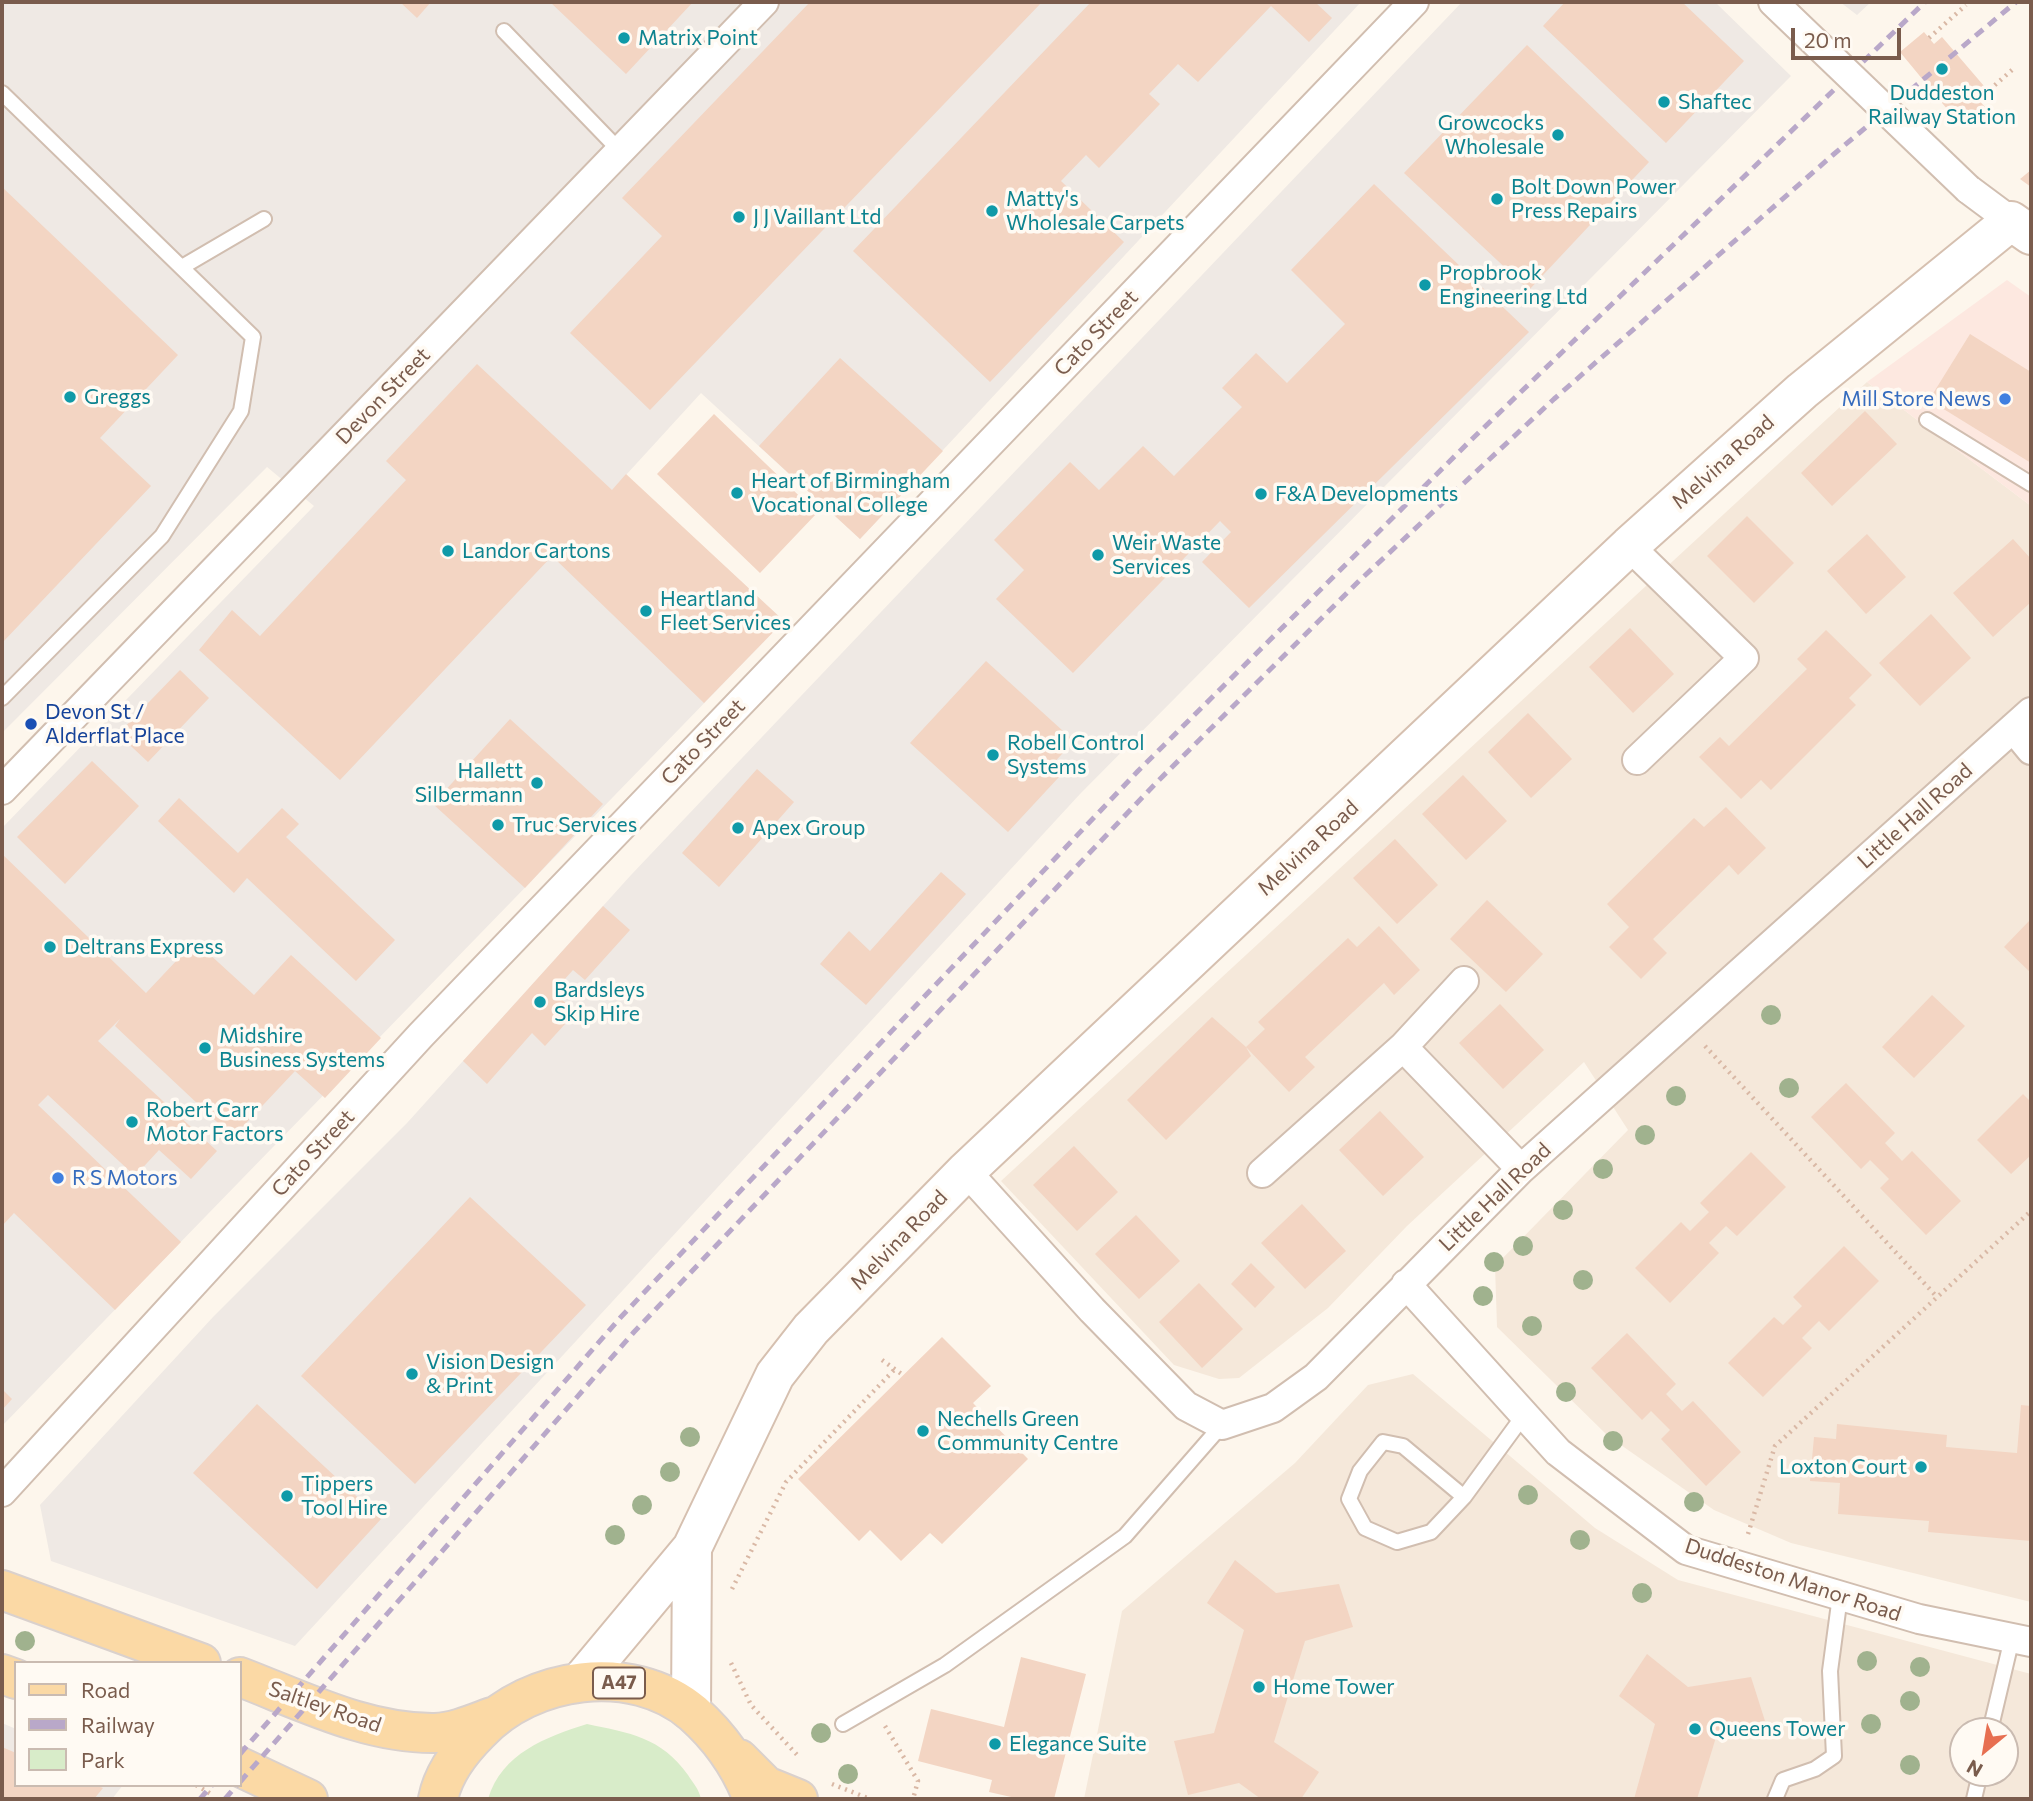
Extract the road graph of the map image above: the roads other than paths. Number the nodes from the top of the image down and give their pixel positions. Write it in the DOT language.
graph roads {
  1 [pos="764,2"];
  2 [pos="1414,2"];
  3 [pos="1773,2"];
  4 [pos="504,31"];
  5 [pos="2,93"];
  6 [pos="620,151"];
  7 [pos="264,219"];
  8 [pos="2021,228"];
  9 [pos="182,267"];
  10 [pos="1927,420"];
  11 [pos="2031,484"];
  12 [pos="1629,546"];
  13 [pos="2,698"];
  14 [pos="2022,720"];
  15 [pos="2031,750"];
  16 [pos="1637,760"];
  17 [pos="2,790"];
  18 [pos="1464,981"];
  19 [pos="1403,1047"];
  20 [pos="1521,1169"];
  21 [pos="966,1171"];
  22 [pos="1262,1173"];
  23 [pos="1406,1284"];
  24 [pos="1524,1415"];
  25 [pos="1223,1425"];
  26 [pos="2,1492"];
  27 [pos="1464,1497"];
  28 [pos="692,1548"];
  29 [pos="2,1590"];
  30 [pos="1840,1596"];
  31 [pos="2022,1640"];
  32 [pos="196,1661"];
  33 [pos="242,1678"];
  34 [pos="581,1681"];
  35 [pos="691,1711"];
  36 [pos="493,1717"];
  37 [pos="1995,1717"];
  38 [pos="843,1724"];
  39 [pos="730,1751"];
  40 [pos="242,1768"];
  41 [pos="808,1789"];
  42 [pos="308,1799"];
  43 [pos="438,1799"];
  44 [pos="753,1799"];
  45 [pos="1775,1799"];
  1 -- 6 [label="street, Devon Street"];
  2 -- 26 [label="street, Cato Street"];
  3 -- 8 [label="street, bridge"];
  4 -- 6 [label="lane"];
  5 -- 9 [label="lane"];
  6 -- 17 [label="street, Devon Street"];
  7 -- 9 [label="lane"];
  8 -- 12 [label="main road, Melvina Road"];
  9 -- 13 [label="lane"];
  10 -- 11 [label="lane"];
  12 -- 16 [label="street"];
  12 -- 21 [label="main road, Melvina Road"];
  14 -- 15 [label="street"];
  14 -- 20 [label="street, Little Hall Road"];
  18 -- 19 [label="street"];
  19 -- 20 [label="street"];
  19 -- 22 [label="street"];
  20 -- 23 [label="street, Little Hall Road"];
  21 -- 25 [label="street"];
  21 -- 28 [label="main road, Melvina Road"];
  23 -- 24 [label="street, Duddeston Manor Road"];
  23 -- 25 [label="street, Little Hall Road"];
  24 -- 27 [label="lane"];
  24 -- 30 [label="street, Duddeston Manor Road"];
  25 -- 38 [label="lane"];
  27 -- 27 [label="lane"];
  28 -- 34 [label="main road, Melvina Road"];
  28 -- 35 [label="main road, Melvina Road"];
  29 -- 32 [label="main road"];
  30 -- 31 [label="street, Duddeston Manor Road"];
  30 -- 45 [label="lane"];
  31 -- 37 [label="lane"];
  33 -- 36 [label="main road, Saltley Road / A47"];
  34 -- 35 [label="main road, A47"];
  34 -- 36 [label="main road, A47"];
  35 -- 39 [label="main road, A47"];
  36 -- 43 [label="main road, A47"];
  39 -- 41 [label="main road, A47"];
  39 -- 44 [label="main road, A47"];
  40 -- 42 [label="main road"];
}
